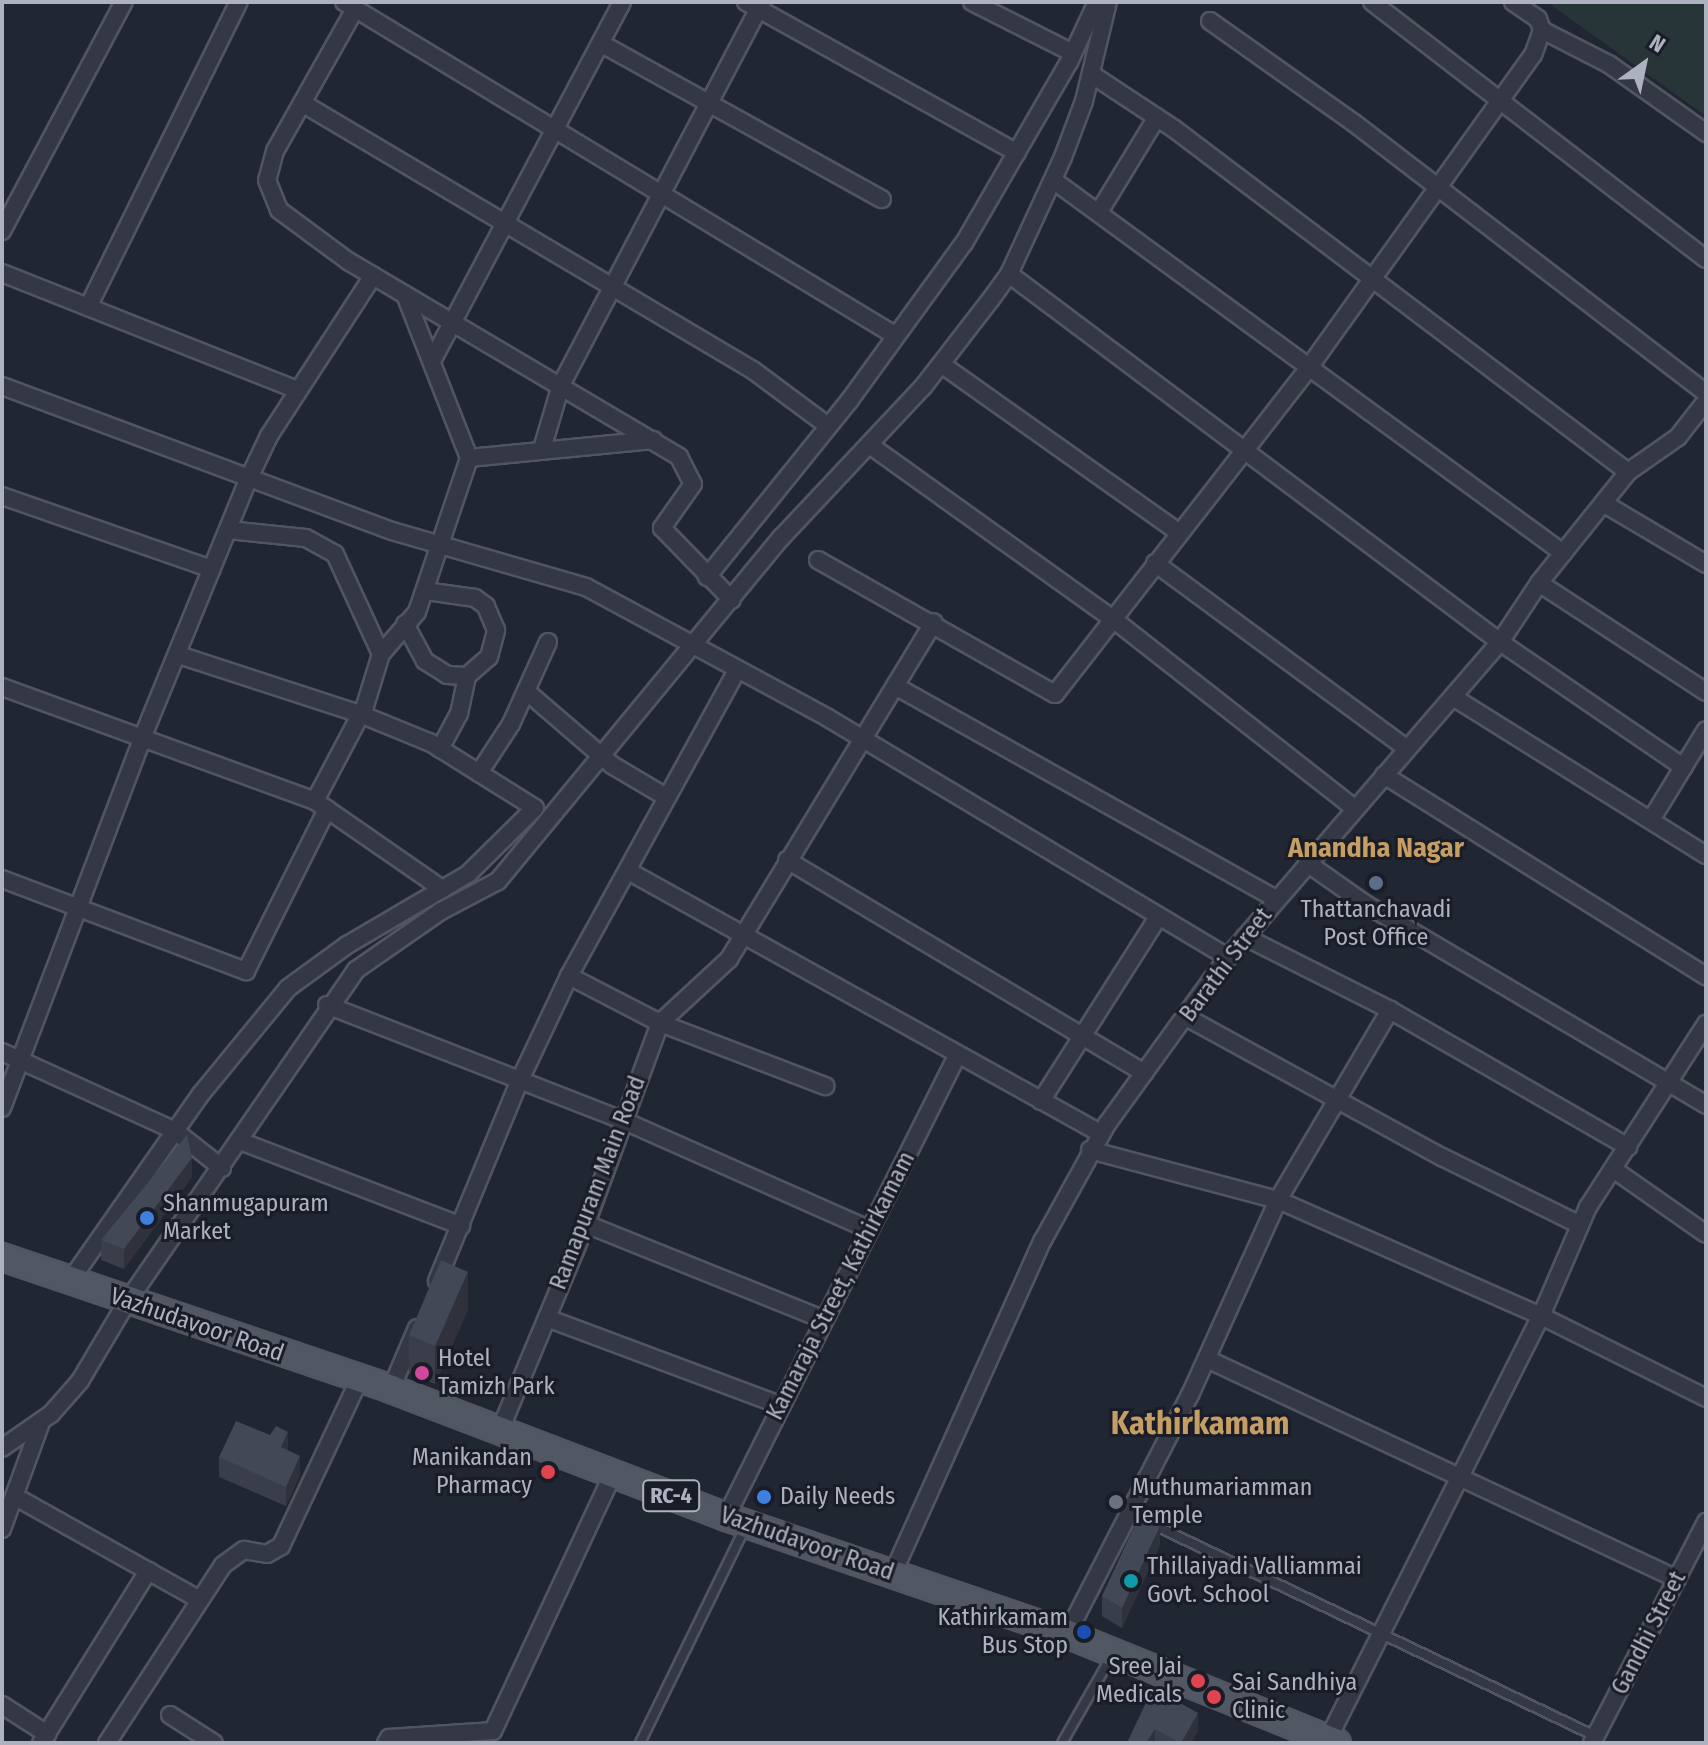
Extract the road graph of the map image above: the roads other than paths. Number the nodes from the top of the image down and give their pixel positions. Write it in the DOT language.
graph roads {
  1 [pos="124,2"];
  2 [pos="239,2"];
  3 [pos="622,2"];
  4 [pos="972,2"];
  5 [pos="1097,2"];
  6 [pos="1108,2"];
  7 [pos="1372,2"];
  8 [pos="1513,2"];
  9 [pos="755,4"];
  10 [pos="350,5"];
  11 [pos="1210,21"];
  12 [pos="1542,30"];
  13 [pos="602,44"];
  14 [pos="1073,53"];
  15 [pos="1091,74"];
  16 [pos="1498,101"];
  17 [pos="708,102"];
  18 [pos="302,103"];
  19 [pos="1157,117"];
  20 [pos="555,132"];
  21 [pos="1706,133"];
  22 [pos="1017,153"];
  23 [pos="1053,180"];
  24 [pos="1435,189"];
  25 [pos="659,196"];
  26 [pos="882,199"];
  27 [pos="1099,212"];
  28 [pos="505,227"];
  29 [pos="2,231"];
  30 [pos="1706,259"];
  31 [pos="2,273"];
  32 [pos="1009,274"];
  33 [pos="373,276"];
  34 [pos="1371,278"];
  35 [pos="611,288"];
  36 [pos="405,295"];
  37 [pos="88,307"];
  38 [pos="453,322"];
  39 [pos="896,336"];
  40 [pos="432,361"];
  41 [pos="941,364"];
  42 [pos="1310,366"];
  43 [pos="561,385"];
  44 [pos="2,386"];
  45 [pos="298,390"];
  46 [pos="1706,393"];
  47 [pos="1706,401"];
  48 [pos="828,426"];
  49 [pos="653,440"];
  50 [pos="871,446"];
  51 [pos="542,449"];
  52 [pos="1243,449"];
  53 [pos="469,458"];
  54 [pos="1628,472"];
  55 [pos="248,480"];
  56 [pos="2,496"];
  57 [pos="1603,503"];
  58 [pos="228,530"];
  59 [pos="1178,532"];
  60 [pos="440,546"];
  61 [pos="1563,553"];
  62 [pos="818,560"];
  63 [pos="1155,563"];
  64 [pos="1706,564"];
  65 [pos="212,569"];
  66 [pos="707,577"];
  67 [pos="1539,583"];
  68 [pos="426,591"];
  69 [pos="732,600"];
  70 [pos="1113,619"];
  71 [pos="934,622"];
  72 [pos="405,624"];
  73 [pos="548,642"];
  74 [pos="1500,642"];
  75 [pos="694,649"];
  76 [pos="381,654"];
  77 [pos="178,655"];
  78 [pos="736,672"];
  79 [pos="467,676"];
  80 [pos="895,686"];
  81 [pos="2,687"];
  82 [pos="526,691"];
  83 [pos="1706,692"];
  84 [pos="1453,697"];
  85 [pos="360,714"];
  86 [pos="1706,730"];
  87 [pos="143,736"];
  88 [pos="862,739"];
  89 [pos="1406,748"];
  90 [pos="440,749"];
  91 [pos="601,756"];
  92 [pos="1683,767"];
  93 [pos="479,773"];
  94 [pos="1384,775"];
  95 [pos="666,797"];
  96 [pos="321,805"];
  97 [pos="1355,809"];
  98 [pos="1651,820"];
  99 [pos="1706,855"];
  100 [pos="787,860"];
  101 [pos="1307,863"];
  102 [pos="630,872"];
  103 [pos="2,879"];
  104 [pos="442,889"];
  105 [pos="1276,899"];
  106 [pos="77,906"];
  107 [pos="1158,917"];
  108 [pos="742,937"];
  109 [pos="1245,937"];
  110 [pos="1228,957"];
  111 [pos="569,976"];
  112 [pos="1706,976"];
  113 [pos="327,1005"];
  114 [pos="1390,1010"];
  115 [pos="1186,1017"];
  116 [pos="660,1023"];
  117 [pos="1706,1024"];
  118 [pos="1082,1037"];
  119 [pos="2,1052"];
  120 [pos="957,1056"];
  121 [pos="20,1059"];
  122 [pos="1144,1073"];
  123 [pos="519,1082"];
  124 [pos="1669,1083"];
  125 [pos="825,1086"];
  126 [pos="1041,1101"];
  127 [pos="1338,1102"];
  128 [pos="1706,1105"];
  129 [pos="2,1108"];
  130 [pos="622,1120"];
  131 [pos="175,1131"];
  132 [pos="1100,1133"];
  133 [pos="240,1141"];
  134 [pos="1628,1147"];
  135 [pos="1090,1150"];
  136 [pos="222,1168"];
  137 [pos="1613,1169"];
  138 [pos="1278,1200"];
  139 [pos="586,1224"];
  140 [pos="1580,1225"];
  141 [pos="461,1226"];
  142 [pos="866,1228"];
  143 [pos="1706,1234"];
  144 [pos="2,1257"];
  145 [pos="70,1281"];
  146 [pos="127,1302"];
  147 [pos="1541,1316"];
  148 [pos="547,1318"];
  149 [pos="822,1319"];
  150 [pos="1207,1359"];
  151 [pos="359,1380"];
  152 [pos="391,1389"];
  153 [pos="1706,1398"];
  154 [pos="780,1405"];
  155 [pos="40,1423"];
  156 [pos="500,1430"];
  157 [pos="2,1448"];
  158 [pos="613,1474"];
  159 [pos="1461,1476"];
  160 [pos="14,1496"];
  161 [pos="1129,1513"];
  162 [pos="736,1520"];
  163 [pos="1706,1522"];
  164 [pos="2,1529"];
  165 [pos="148,1571"];
  166 [pos="893,1573"];
  167 [pos="1677,1579"];
  168 [pos="200,1600"];
  169 [pos="1067,1634"];
  170 [pos="1381,1635"];
  171 [pos="1113,1653"];
  172 [pos="2,1705"];
  173 [pos="170,1715"];
  174 [pos="489,1737"];
  175 [pos="44,1738"];
  176 [pos="1594,1739"];
  177 [pos="1322,1740"];
  178 [pos="107,1743"];
  179 [pos="214,1743"];
  180 [pos="386,1743"];
  181 [pos="640,1743"];
  182 [pos="1062,1743"];
  1 -- 29 [label="street"];
  2 -- 37 [label="street"];
  3 -- 13 [label="street"];
  4 -- 14 [label="street"];
  5 -- 14 [label="street"];
  6 -- 15 [label="street"];
  7 -- 16 [label="street"];
  8 -- 12 [label="street"];
  9 -- 17 [label="street"];
  9 -- 22 [label="street"];
  10 -- 18 [label="street"];
  10 -- 20 [label="street"];
  11 -- 24 [label="street"];
  12 -- 16 [label="street"];
  12 -- 21 [label="street"];
  13 -- 17 [label="street"];
  13 -- 20 [label="street"];
  14 -- 22 [label="street"];
  15 -- 19 [label="street"];
  15 -- 23 [label="street"];
  16 -- 24 [label="street"];
  16 -- 30 [label="street"];
  17 -- 25 [label="street"];
  17 -- 26 [label="street"];
  18 -- 28 [label="street"];
  18 -- 33 [label="street"];
  19 -- 27 [label="street"];
  19 -- 34 [label="street"];
  20 -- 25 [label="street"];
  20 -- 28 [label="street"];
  22 -- 39 [label="street"];
  23 -- 27 [label="street"];
  23 -- 32 [label="street"];
  24 -- 34 [label="street"];
  24 -- 46 [label="street"];
  25 -- 35 [label="street"];
  25 -- 39 [label="street"];
  27 -- 42 [label="street"];
  28 -- 35 [label="street"];
  28 -- 38 [label="street"];
  31 -- 37 [label="street"];
  32 -- 41 [label="street"];
  32 -- 52 [label="street"];
  33 -- 36 [label="street"];
  33 -- 45 [label="street"];
  34 -- 42 [label="street"];
  34 -- 54 [label="street"];
  35 -- 43 [label="street"];
  35 -- 48 [label="street"];
  36 -- 38 [label="street"];
  36 -- 40 [label="street"];
  37 -- 45 [label="street"];
  38 -- 40 [label="street"];
  38 -- 43 [label="street"];
  39 -- 48 [label="street"];
  40 -- 53 [label="street"];
  41 -- 50 [label="street"];
  41 -- 59 [label="street"];
  42 -- 52 [label="street"];
  42 -- 61 [label="street"];
  43 -- 49 [label="street"];
  43 -- 51 [label="street"];
  44 -- 55 [label="street"];
  45 -- 55 [label="street"];
  47 -- 54 [label="street, Barathi Street"];
  48 -- 66 [label="street"];
  49 -- 51 [label="street"];
  49 -- 66 [label="street"];
  50 -- 69 [label="street"];
  50 -- 70 [label="street"];
  51 -- 53 [label="street"];
  52 -- 59 [label="street"];
  52 -- 74 [label="street"];
  53 -- 60 [label="street"];
  54 -- 57 [label="street, Barathi Street"];
  55 -- 58 [label="street"];
  55 -- 60 [label="street"];
  56 -- 65 [label="street"];
  57 -- 61 [label="street, Barathi Street"];
  57 -- 64 [label="street"];
  58 -- 65 [label="street"];
  58 -- 76 [label="street"];
  59 -- 63 [label="street"];
  60 -- 68 [label="street"];
  60 -- 75 [label="street"];
  61 -- 67 [label="street, Barathi Street"];
  62 -- 71 [label="street"];
  63 -- 70 [label="street"];
  63 -- 89 [label="street"];
  65 -- 77 [label="street"];
  66 -- 69 [label="street"];
  67 -- 74 [label="street, Barathi Street"];
  67 -- 83 [label="street"];
  68 -- 72 [label="street"];
  68 -- 79 [label="street"];
  69 -- 75 [label="street"];
  70 -- 71 [label="street"];
  70 -- 97 [label="street"];
  71 -- 80 [label="street, Ramapuram Main Road"];
  72 -- 76 [label="street"];
  72 -- 79 [label="street"];
  73 -- 82 [label="street"];
  74 -- 84 [label="street, Barathi Street"];
  74 -- 92 [label="street"];
  75 -- 78 [label="street"];
  75 -- 91 [label="street"];
  76 -- 85 [label="street"];
  77 -- 85 [label="street"];
  77 -- 87 [label="street"];
  78 -- 88 [label="street"];
  78 -- 95 [label="street"];
  79 -- 90 [label="street"];
  80 -- 88 [label="street, Ramapuram Main Road"];
  80 -- 105 [label="street"];
  81 -- 87 [label="street"];
  82 -- 91 [label="street"];
  82 -- 93 [label="street"];
  84 -- 89 [label="street, Barathi Street"];
  84 -- 98 [label="street"];
  85 -- 90 [label="street"];
  85 -- 96 [label="street"];
  86 -- 92 [label="street"];
  87 -- 96 [label="street"];
  87 -- 106 [label="street"];
  88 -- 100 [label="street, Ramapuram Main Road"];
  88 -- 107 [label="street"];
  89 -- 94 [label="street, Barathi Street"];
  90 -- 93 [label="street"];
  91 -- 95 [label="street"];
  91 -- 113 [label="street"];
  92 -- 98 [label="street"];
  93 -- 104 [label="street"];
  94 -- 97 [label="street, Barathi Street"];
  94 -- 112 [label="street"];
  95 -- 102 [label="street"];
  96 -- 104 [label="street"];
  96 -- 106 [label="street"];
  97 -- 101 [label="street, Barathi Street"];
  98 -- 99 [label="street"];
  100 -- 108 [label="street, Ramapuram Main Road"];
  100 -- 118 [label="street"];
  101 -- 105 [label="street, Barathi Street"];
  101 -- 124 [label="street"];
  102 -- 108 [label="street"];
  102 -- 111 [label="street"];
  103 -- 106 [label="street"];
  104 -- 131 [label="street"];
  105 -- 109 [label="street, Barathi Street"];
  106 -- 121 [label="street"];
  107 -- 110 [label="street"];
  107 -- 118 [label="street"];
  108 -- 116 [label="street, Ramapuram Main Road"];
  108 -- 120 [label="street"];
  109 -- 110 [label="street, Barathi Street"];
  109 -- 114 [label="street"];
  110 -- 115 [label="street, Barathi Street"];
  111 -- 116 [label="street"];
  111 -- 123 [label="street"];
  113 -- 123 [label="street"];
  113 -- 133 [label="street"];
  114 -- 127 [label="street"];
  114 -- 134 [label="street"];
  115 -- 122 [label="street, Barathi Street"];
  115 -- 127 [label="street"];
  116 -- 125 [label="street"];
  116 -- 130 [label="street, Ramapuram Main Road"];
  117 -- 124 [label="street"];
  118 -- 122 [label="street"];
  118 -- 126 [label="street"];
  119 -- 121 [label="street"];
  120 -- 126 [label="street"];
  120 -- 142 [label="street, Kamaraja Street, Kathirkamam"];
  121 -- 129 [label="street"];
  121 -- 131 [label="street"];
  122 -- 132 [label="street, Barathi Street"];
  123 -- 130 [label="street"];
  123 -- 141 [label="street"];
  124 -- 128 [label="street"];
  124 -- 134 [label="street"];
  126 -- 132 [label="street"];
  127 -- 138 [label="street"];
  127 -- 140 [label="street"];
  130 -- 139 [label="street, Ramapuram Main Road"];
  130 -- 142 [label="street"];
  131 -- 136 [label="street"];
  131 -- 145 [label="street"];
  132 -- 135 [label="street, Barathi Street"];
  133 -- 136 [label="street"];
  133 -- 141 [label="street"];
  134 -- 137 [label="street"];
  135 -- 138 [label="street"];
  135 -- 166 [label="street, Barathi Street"];
  136 -- 146 [label="street"];
  137 -- 140 [label="street"];
  137 -- 143 [label="street"];
  138 -- 147 [label="street"];
  138 -- 150 [label="street"];
  139 -- 148 [label="street, Ramapuram Main Road"];
  139 -- 149 [label="street"];
  140 -- 147 [label="street"];
  141 -- 152 [label="street"];
  142 -- 149 [label="street, Kamaraja Street, Kathirkamam"];
  144 -- 145 [label="main road, Vazhudavoor Road / RC-4"];
  145 -- 146 [label="main road, Vazhudavoor Road / RC-4"];
  146 -- 151 [label="main road, Vazhudavoor Road / RC-4"];
  146 -- 155 [label="street"];
  147 -- 153 [label="street"];
  147 -- 159 [label="street"];
  148 -- 154 [label="street"];
  148 -- 156 [label="street, Ramapuram Main Road"];
  149 -- 154 [label="street, Kamaraja Street, Kathirkamam"];
  150 -- 159 [label="street"];
  150 -- 161 [label="street"];
  151 -- 152 [label="main road, Vazhudavoor Road / RC-4"];
  151 -- 168 [label="street"];
  152 -- 156 [label="main road, Vazhudavoor Road / RC-4"];
  154 -- 162 [label="street, Kamaraja Street, Kathirkamam"];
  155 -- 157 [label="street"];
  155 -- 160 [label="street"];
  156 -- 158 [label="main road, Vazhudavoor Road / RC-4"];
  158 -- 162 [label="main road, Vazhudavoor Road / RC-4"];
  158 -- 174 [label="street"];
  159 -- 167 [label="street"];
  159 -- 170 [label="street"];
  160 -- 164 [label="street"];
  160 -- 165 [label="street"];
  161 -- 169 [label="street"];
  161 -- 170 [label="lane"];
  162 -- 166 [label="main road, Vazhudavoor Road / RC-4"];
  162 -- 181 [label="lane"];
  163 -- 167 [label="street, Gandhi Street"];
  165 -- 168 [label="street"];
  165 -- 175 [label="street"];
  166 -- 169 [label="main road, Vazhudavoor Road / RC-4"];
  167 -- 176 [label="street, Gandhi Street"];
  168 -- 178 [label="street"];
  169 -- 171 [label="main road, Vazhudavoor Road / RC-4"];
  170 -- 176 [label="lane"];
  170 -- 177 [label="street"];
  171 -- 177 [label="main road, Vazhudavoor Road / RC-4"];
  171 -- 182 [label="lane"];
  172 -- 175 [label="street"];
  173 -- 179 [label="street"];
  174 -- 180 [label="street"];
}
